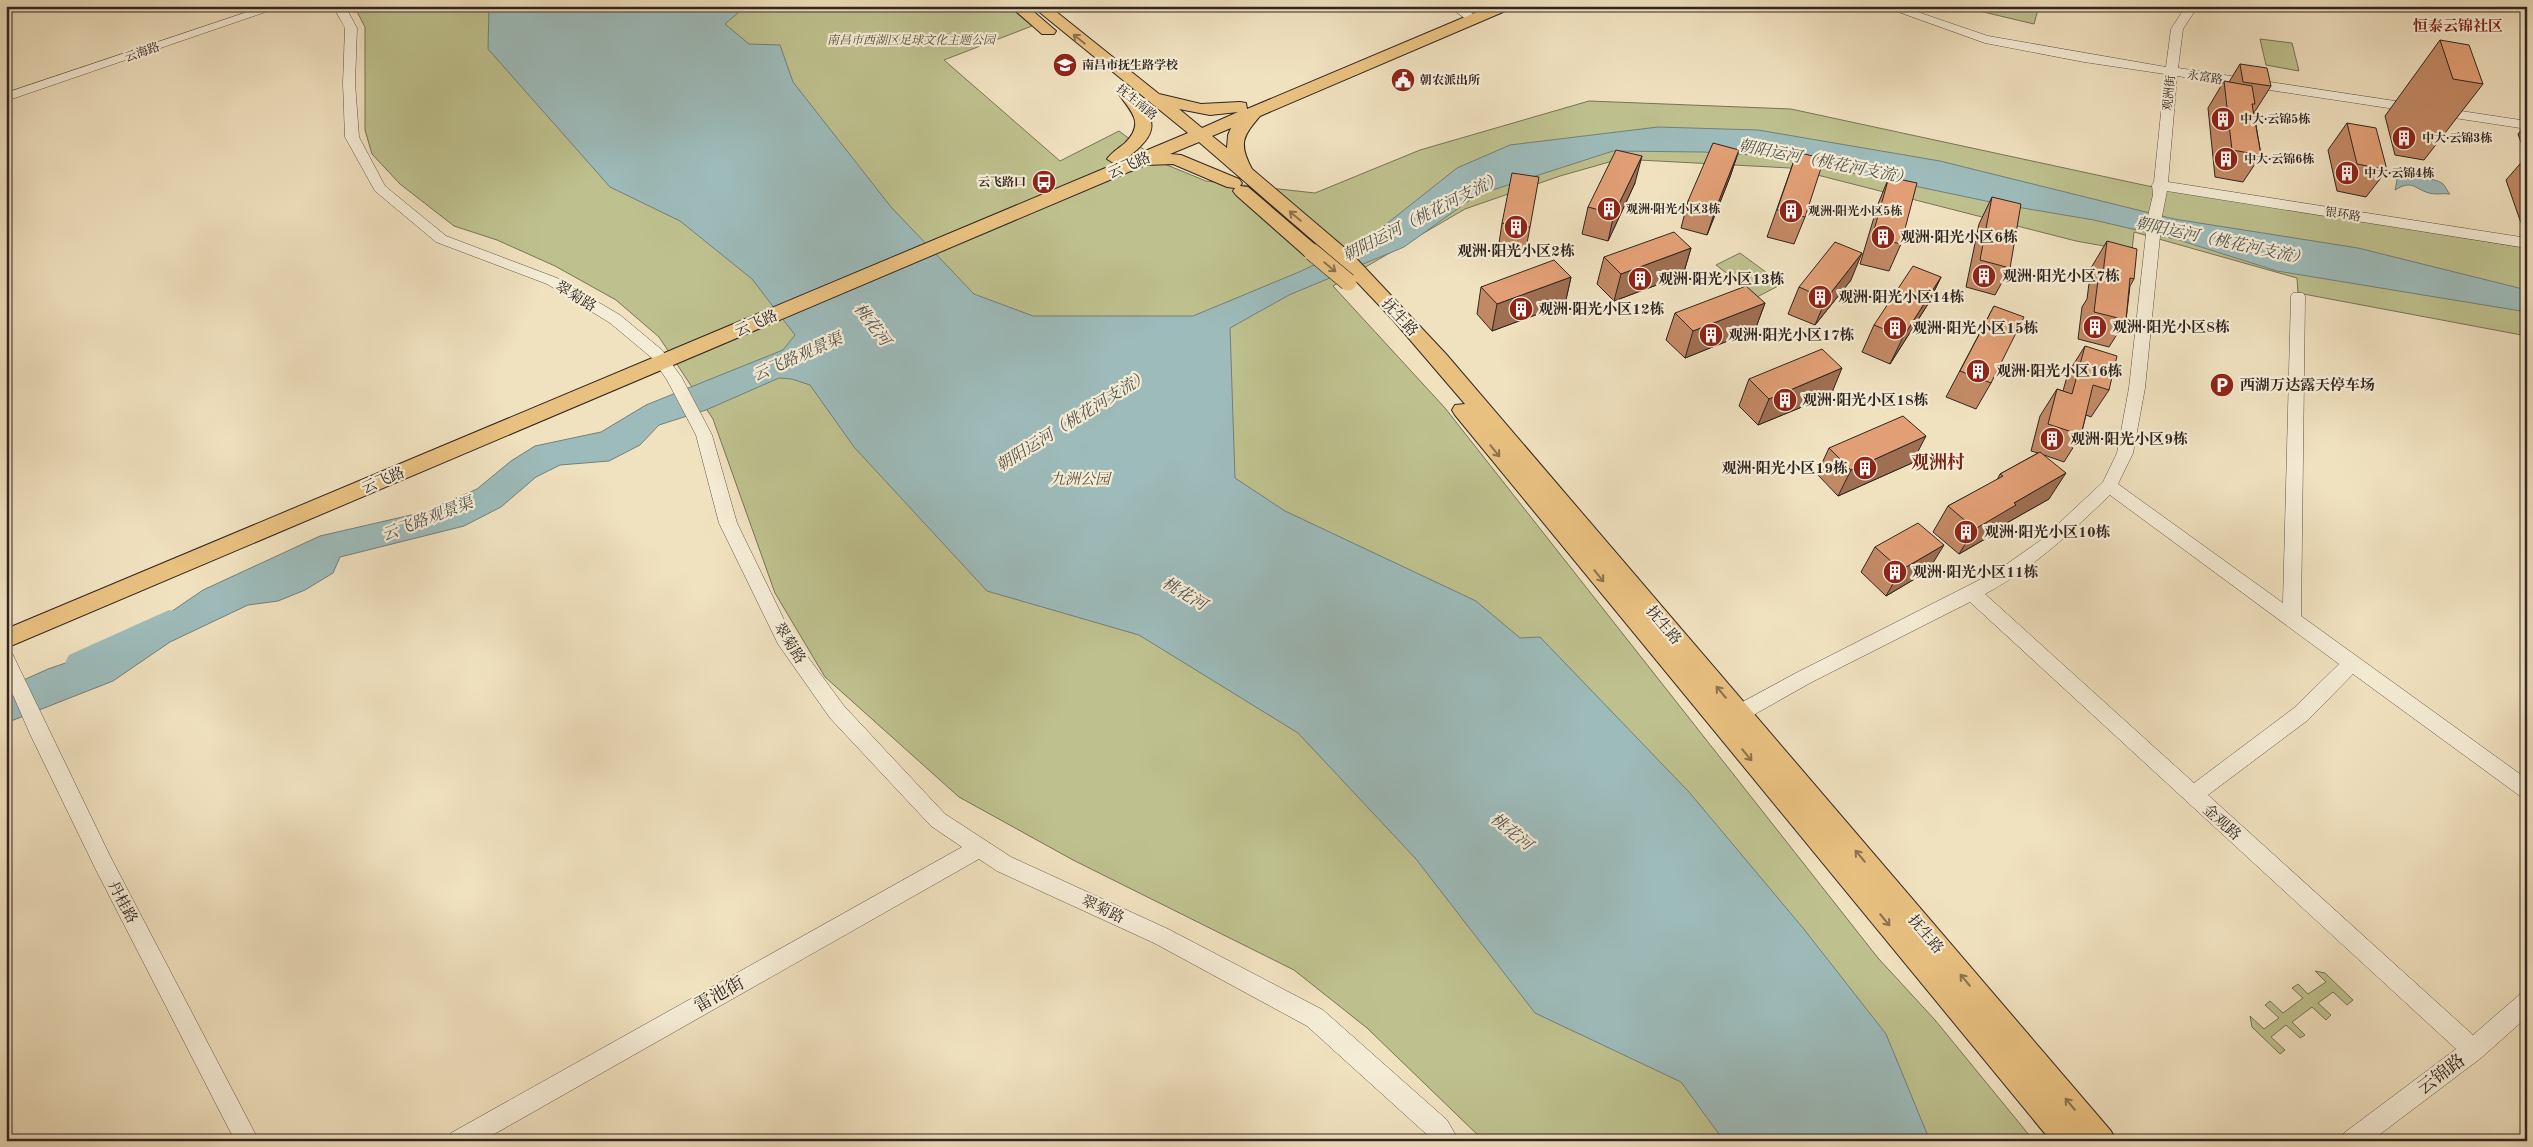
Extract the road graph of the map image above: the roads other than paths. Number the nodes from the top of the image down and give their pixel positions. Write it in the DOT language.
graph roads {
  1 [pos="277,6"];
  2 [pos="339,6"];
  3 [pos="1017,6"];
  4 [pos="1039,6"];
  5 [pos="1505,6"];
  6 [pos="1888,6"];
  7 [pos="2192,6"];
  8 [pos="1468,11"];
  9 [pos="2171,72"];
  10 [pos="1134,91"];
  11 [pos="6,97"];
  12 [pos="1240,107"];
  13 [pos="1257,111"];
  14 [pos="2527,125"];
  15 [pos="1188,134"];
  16 [pos="1123,162"];
  17 [pos="1241,179"];
  18 [pos="2159,184"];
  19 [pos="2527,243"];
  20 [pos="1356,280"];
  21 [pos="2298,296"];
  22 [pos="665,365"];
  23 [pos="2109,486"];
  24 [pos="1972,593"];
  25 [pos="2292,619"];
  26 [pos="6,628"];
  27 [pos="6,639"];
  28 [pos="2352,663"];
  29 [pos="10,665"];
  30 [pos="1730,718"];
  31 [pos="2527,790"];
  32 [pos="2193,795"];
  33 [pos="980,848"];
  34 [pos="2527,1003"];
  35 [pos="2473,1050"];
  36 [pos="248,1141"];
  37 [pos="459,1141"];
  38 [pos="1448,1141"];
  39 [pos="2070,1141"];
  40 [pos="2101,1141"];
  41 [pos="2352,1141"];
  1 -- 11 [label="street, 云海路"];
  2 -- 22 [label="street, 翠菊路"];
  3 -- 10 [label="main road, 抚生南路"];
  10 -- 4 [label="main road, 抚生南路, one-way"];
  5 -- 8 [label="main road, 云飞路"];
  6 -- 9 [label="street, 永富路"];
  7 -- 9 [label="street, 观洲街"];
  8 -- 12 [label="main road, 云飞路"];
  8 -- 13 [label="main road, 云飞路"];
  9 -- 14 [label="street, 永富路"];
  9 -- 18 [label="street, 观洲街"];
  10 -- 12 [label="main road"];
  10 -- 15 [label="main road, 抚生南路"];
  10 -- 16 [label="main road"];
  12 -- 15 [label="main road, 云飞路"];
  13 -- 15 [label="main road, 云飞路"];
  13 -- 17 [label="main road"];
  15 -- 16 [label="main road, 云飞路"];
  15 -- 17 [label="main road, 抚生路"];
  16 -- 17 [label="main road"];
  16 -- 22 [label="main road, 云飞路"];
  17 -- 20 [label="main road, 抚生路, one-way, bridge"];
  20 -- 17 [label="main road, 抚生路, one-way"];
  18 -- 19 [label="street, 银环路"];
  18 -- 23 [label="street, 观洲街"];
  20 -- 30 [label="main road, 抚生路"];
  21 -- 25 [label="street"];
  22 -- 26 [label="main road, 云飞路"];
  22 -- 27 [label="main road, 云飞路"];
  22 -- 33 [label="street, 翠菊路"];
  23 -- 24 [label="street"];
  23 -- 25 [label="street"];
  24 -- 30 [label="street"];
  24 -- 32 [label="street, 金观路"];
  25 -- 28 [label="street"];
  28 -- 31 [label="street"];
  28 -- 32 [label="street"];
  29 -- 36 [label="street, 丹桂路"];
  30 -- 39 [label="main road, 抚生路, one-way"];
  40 -- 30 [label="main road, 抚生路, one-way"];
  32 -- 35 [label="street, 金观路"];
  33 -- 37 [label="street, 雷池街"];
  33 -- 38 [label="street, 翠菊路"];
  34 -- 35 [label="street, 云锦路"];
  35 -- 41 [label="street, 云锦路"];
}
